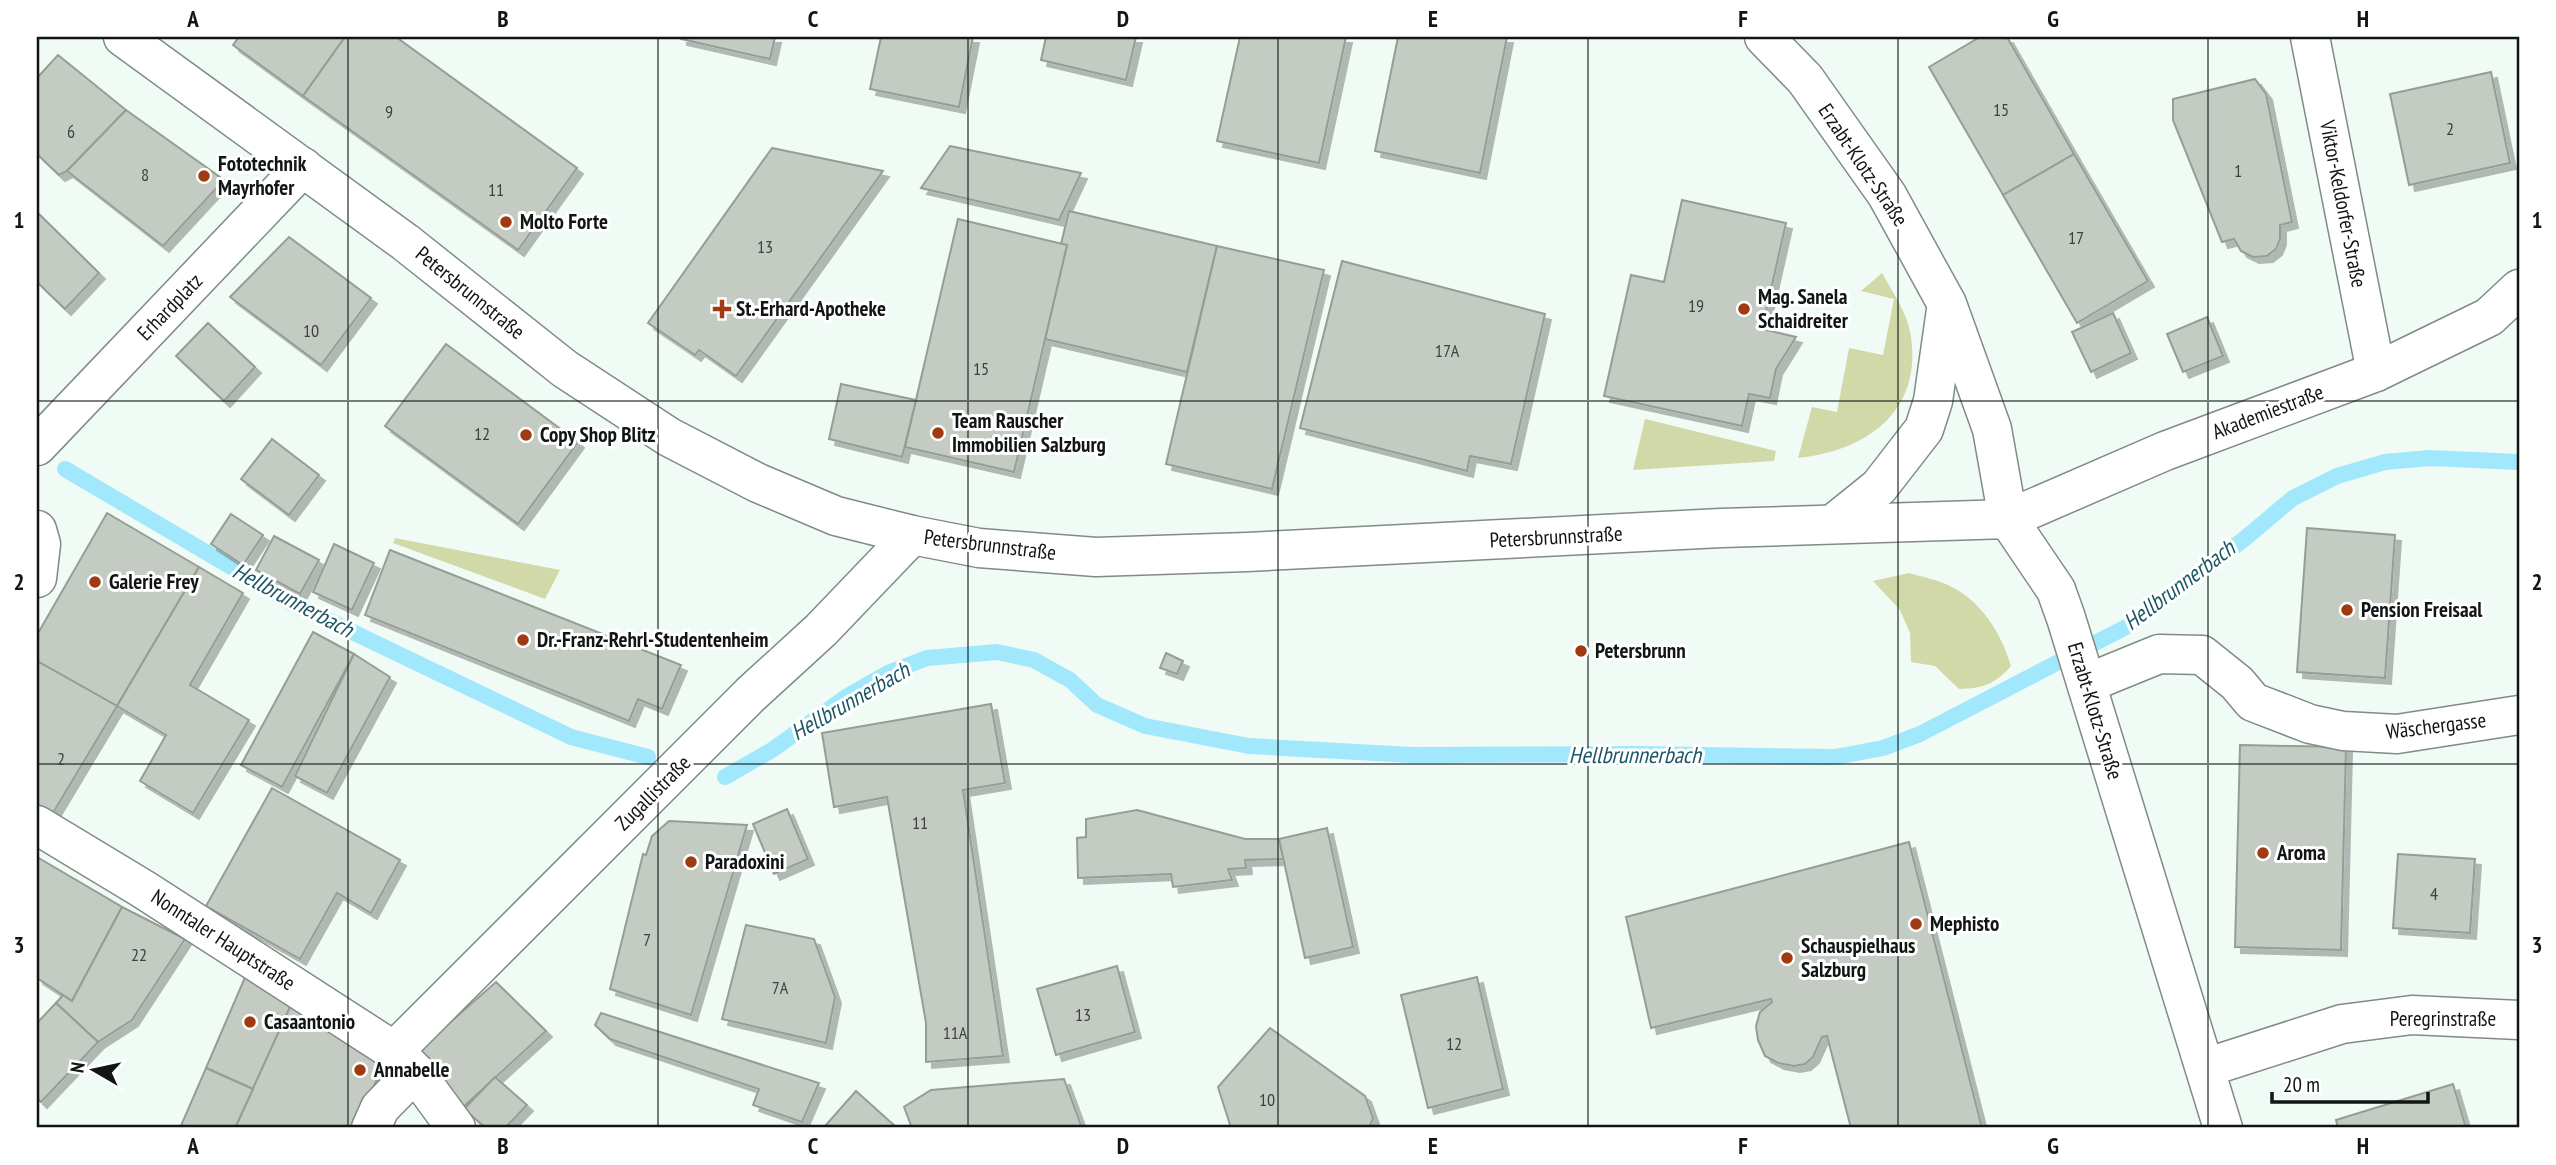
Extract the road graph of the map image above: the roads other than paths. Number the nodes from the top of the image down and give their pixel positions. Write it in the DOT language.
graph roads {
  1 [pos="123,37"];
  2 [pos="1764,37"];
  3 [pos="2310,37"];
  4 [pos="303,167"];
  5 [pos="2519,289"];
  6 [pos="1947,304"];
  7 [pos="2376,372"];
  8 [pos="37,446"];
  9 [pos="2008,519"];
  10 [pos="1833,524"];
  11 [pos="37,530"];
  12 [pos="912,535"];
  13 [pos="37,578"];
  14 [pos="2088,683"];
  15 [pos="2519,715"];
  16 [pos="37,825"];
  17 [pos="2519,1020"];
  18 [pos="404,1062"];
  19 [pos="2205,1068"];
  20 [pos="371,1128"];
  21 [pos="456,1128"];
  22 [pos="2223,1128"];
  1 -- 4 [label="street, Petersbrunnstraße"];
  2 -- 6 [label="street, Erzabt-Klotz-Straße"];
  3 -- 7 [label="street, Viktor-Keldorfer-Straße"];
  4 -- 8 [label="street, Erhardplatz"];
  4 -- 12 [label="street, Petersbrunnstraße"];
  5 -- 7 [label="street, Akademiestraße"];
  6 -- 9 [label="street, Erzabt-Klotz-Straße"];
  6 -- 10 [label="street"];
  7 -- 9 [label="street, Akademiestraße"];
  9 -- 10 [label="street, Petersbrunnstraße"];
  9 -- 14 [label="street, Erzabt-Klotz-Straße"];
  10 -- 12 [label="street, Petersbrunnstraße"];
  11 -- 13 [label="street"];
  12 -- 18 [label="street, Zugallistraße"];
  14 -- 15 [label="street, Wäschergasse"];
  14 -- 19 [label="street, Erzabt-Klotz-Straße"];
  16 -- 18 [label="street, Nonntaler Hauptstraße"];
  17 -- 19 [label="street, Peregrinstraße"];
  18 -- 20 [label="street, Zugallistraße"];
  18 -- 21 [label="street, Nonntaler Hauptstraße"];
  19 -- 22 [label="street, Erzabt-Klotz-Straße"];
}
